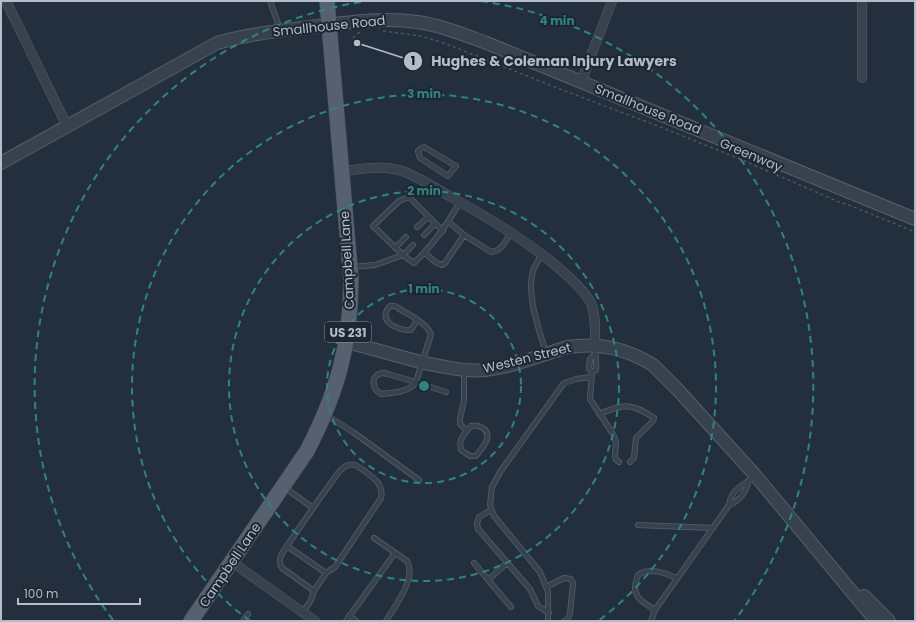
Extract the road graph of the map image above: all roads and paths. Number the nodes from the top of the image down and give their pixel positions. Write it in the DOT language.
graph roads {
  1 [pos="6,1"];
  2 [pos="270,1"];
  3 [pos="327,1"];
  4 [pos="612,1"];
  5 [pos="862,1"];
  6 [pos="329,25"];
  7 [pos="281,31"];
  8 [pos="363,31"];
  9 [pos="381,31"];
  10 [pos="353,38"];
  11 [pos="862,78"];
  12 [pos="581,82"];
  13 [pos="67,126"];
  14 [pos="1,163"];
  15 [pos="456,166"];
  16 [pos="342,171"];
  17 [pos="460,202"];
  18 [pos="428,216"];
  19 [pos="915,219"];
  20 [pos="449,222"];
  21 [pos="435,224"];
  22 [pos="417,227"];
  23 [pos="443,231"];
  24 [pos="915,232"];
  25 [pos="511,233"];
  26 [pos="424,235"];
  27 [pos="464,235"];
  28 [pos="406,237"];
  29 [pos="413,245"];
  30 [pos="395,248"];
  31 [pos="425,253"];
  32 [pos="403,254"];
  33 [pos="542,255"];
  34 [pos="350,268"];
  35 [pos="417,320"];
  36 [pos="347,342"];
  37 [pos="595,349"];
  38 [pos="547,353"];
  39 [pos="422,362"];
  40 [pos="464,371"];
  41 [pos="592,375"];
  42 [pos="416,382"];
  43 [pos="446,392"];
  44 [pos="599,414"];
  45 [pos="325,415"];
  46 [pos="466,431"];
  47 [pos="618,462"];
  48 [pos="630,462"];
  49 [pos="751,479"];
  50 [pos="419,480"];
  51 [pos="283,486"];
  52 [pos="313,508"];
  53 [pos="491,510"];
  54 [pos="638,525"];
  55 [pos="713,528"];
  56 [pos="801,530"];
  57 [pos="374,538"];
  58 [pos="287,546"];
  59 [pos="395,552"];
  60 [pos="232,562"];
  61 [pos="474,563"];
  62 [pos="507,563"];
  63 [pos="326,573"];
  64 [pos="677,578"];
  65 [pos="488,580"];
  66 [pos="546,587"];
  67 [pos="314,591"];
  68 [pos="511,607"];
  69 [pos="655,610"];
  70 [pos="303,612"];
  71 [pos="549,613"];
  72 [pos="248,614"];
  73 [pos="349,616"];
  74 [pos="191,621"];
  75 [pos="243,621"];
  76 [pos="315,621"];
  77 [pos="346,621"];
  78 [pos="356,621"];
  79 [pos="386,621"];
  80 [pos="548,621"];
  81 [pos="564,621"];
  82 [pos="651,621"];
  83 [pos="876,621"];
  84 [pos="889,621"];
  1 -- 13 [label="street"];
  2 -- 7 [label="lane"];
  3 -- 6 [label="main road, Campbell Lane / US 231"];
  4 -- 12 [label="street"];
  5 -- 11 [label="street"];
  6 -- 7 [label="street, Smallhouse Road"];
  6 -- 12 [label="street, Smallhouse Road"];
  6 -- 16 [label="main road, Campbell Lane / US 231"];
  7 -- 13 [label="street, Smallhouse Road"];
  8 -- 10 [label="path"];
  9 -- 24 [label="path, Greenway"];
  12 -- 19 [label="street, Smallhouse Road"];
  13 -- 14 [label="street, Smallhouse Road"];
  15 -- 15 [label="lane"];
  16 -- 17 [label="street"];
  16 -- 34 [label="main road, Campbell Lane / US 231"];
  17 -- 20 [label="lane"];
  17 -- 25 [label="street"];
  18 -- 21 [label="lane"];
  18 -- 22 [label="lane"];
  18 -- 30 [label="lane"];
  20 -- 23 [label="lane"];
  20 -- 27 [label="lane"];
  21 -- 23 [label="lane"];
  21 -- 26 [label="lane"];
  23 -- 31 [label="lane"];
  25 -- 27 [label="lane"];
  25 -- 33 [label="street"];
  27 -- 31 [label="lane"];
  28 -- 30 [label="lane"];
  29 -- 32 [label="lane"];
  30 -- 32 [label="lane"];
  31 -- 32 [label="lane"];
  32 -- 34 [label="lane"];
  33 -- 37 [label="street"];
  33 -- 38 [label="lane"];
  34 -- 36 [label="main road, Campbell Lane / US 231"];
  35 -- 35 [label="lane"];
  35 -- 39 [label="lane"];
  36 -- 39 [label="street, Westen Street"];
  36 -- 45 [label="main road, Campbell Lane / US 231"];
  37 -- 38 [label="street, Westen Street"];
  37 -- 41 [label="lane"];
  37 -- 49 [label="street, Westen Street"];
  38 -- 40 [label="street, Westen Street"];
  39 -- 40 [label="street, Westen Street"];
  39 -- 42 [label="lane"];
  40 -- 46 [label="lane"];
  41 -- 44 [label="lane"];
  41 -- 53 [label="lane"];
  42 -- 42 [label="lane"];
  42 -- 43 [label="lane"];
  44 -- 47 [label="lane"];
  44 -- 48 [label="lane"];
  45 -- 50 [label="lane"];
  45 -- 51 [label="main road, Campbell Lane / US 231"];
  46 -- 46 [label="lane"];
  49 -- 55 [label="lane"];
  49 -- 56 [label="street, Westen Street"];
  51 -- 52 [label="lane"];
  51 -- 60 [label="main road, Campbell Lane / US 231"];
  52 -- 58 [label="lane"];
  52 -- 63 [label="lane"];
  53 -- 62 [label="lane"];
  53 -- 66 [label="lane"];
  54 -- 55 [label="lane"];
  55 -- 64 [label="lane"];
  56 -- 83 [label="street, Westen Street"];
  56 -- 84 [label="street, Westen Street"];
  57 -- 59 [label="lane"];
  58 -- 63 [label="lane"];
  58 -- 67 [label="lane"];
  59 -- 73 [label="lane"];
  59 -- 79 [label="lane"];
  60 -- 70 [label="street"];
  60 -- 74 [label="main road, Campbell Lane / US 231"];
  61 -- 65 [label="lane"];
  62 -- 65 [label="lane"];
  62 -- 71 [label="lane"];
  63 -- 67 [label="lane"];
  64 -- 69 [label="lane"];
  64 -- 69 [label="lane"];
  65 -- 68 [label="lane"];
  66 -- 71 [label="lane"];
  66 -- 81 [label="lane"];
  67 -- 70 [label="lane"];
  69 -- 82 [label="lane"];
  70 -- 76 [label="street"];
  71 -- 80 [label="lane"];
  72 -- 75 [label="lane"];
  73 -- 77 [label="lane"];
  73 -- 78 [label="lane"];
}
